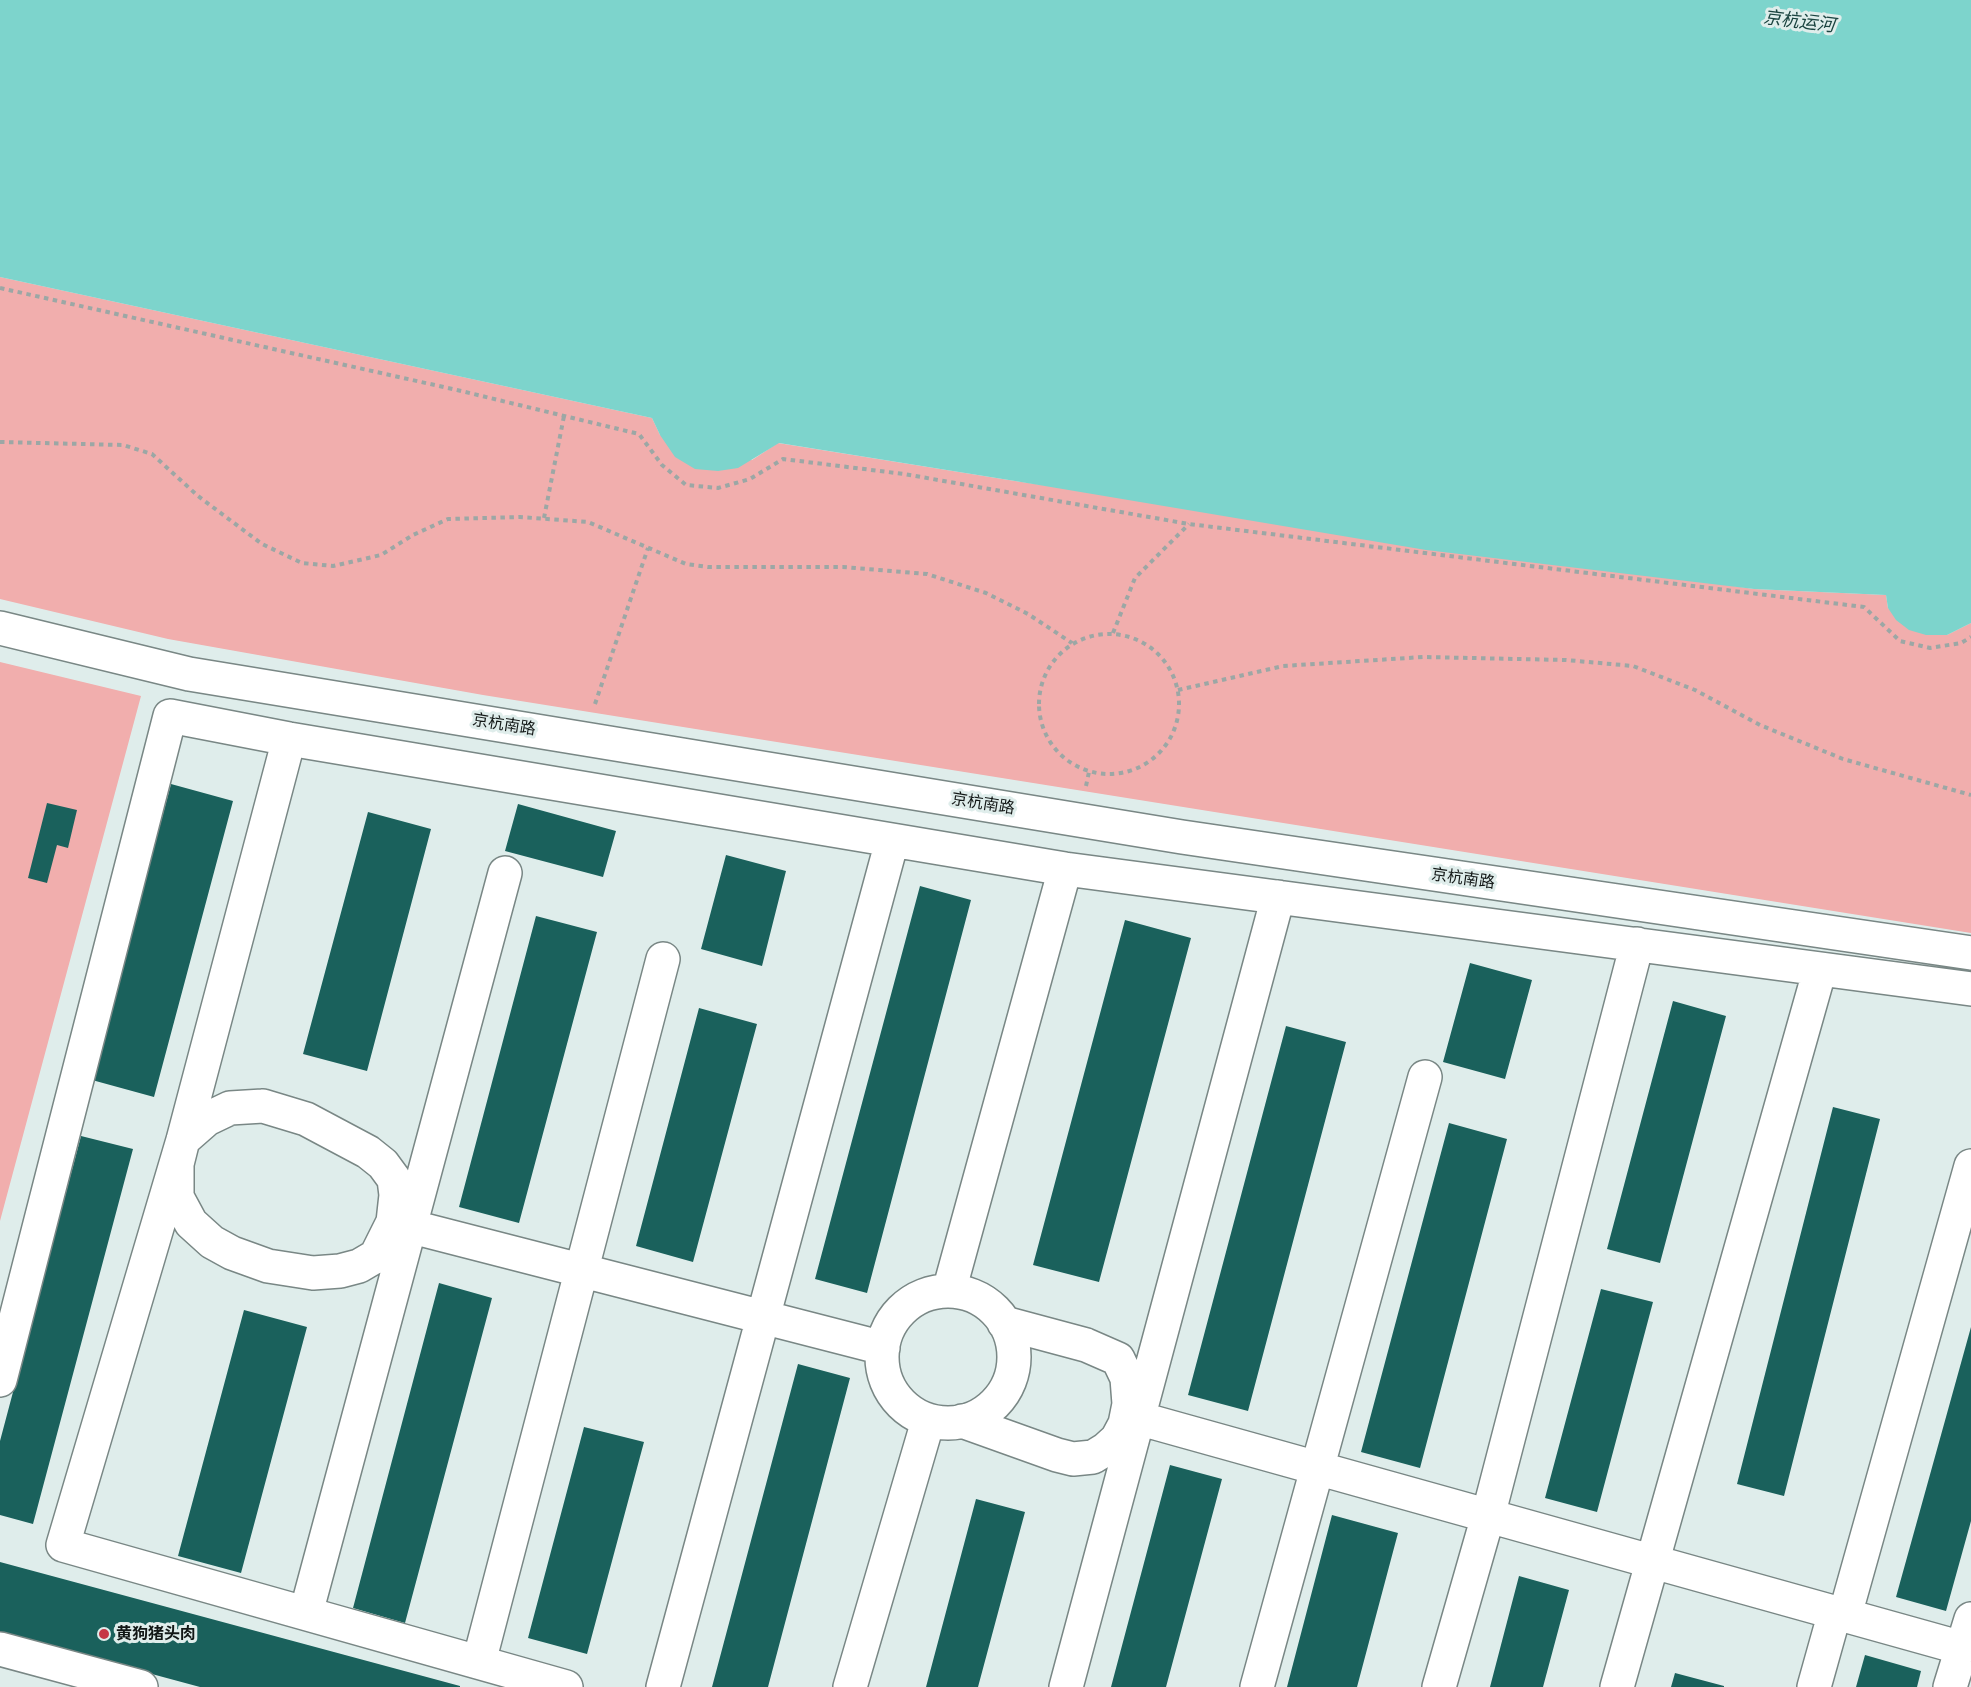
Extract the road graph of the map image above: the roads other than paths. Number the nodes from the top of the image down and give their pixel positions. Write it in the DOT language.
graph roads {
  1 [pos="0,628"];
  2 [pos="289,739"];
  3 [pos="892,841"];
  4 [pos="1065,869"];
  5 [pos="505,873"];
  6 [pos="1278,897"];
  7 [pos="1637,944"];
  8 [pos="1971,953"];
  9 [pos="663,959"];
  10 [pos="1820,969"];
  11 [pos="1971,989"];
  12 [pos="1425,1077"];
  13 [pos="183,1140"];
  14 [pos="1971,1166"];
  15 [pos="401,1224"];
  16 [pos="582,1271"];
  17 [pos="949,1291"];
  18 [pos="763,1317"];
  19 [pos="1005,1323"];
  20 [pos="883,1348"];
  21 [pos="0,1380"];
  22 [pos="1133,1417"];
  23 [pos="928,1421"];
  24 [pos="962,1421"];
  25 [pos="1317,1468"];
  26 [pos="1488,1516"];
  27 [pos="1653,1561"];
  28 [pos="306,1613"];
  29 [pos="1840,1614"];
  30 [pos="1967,1633"];
  31 [pos="0,1649"];
  32 [pos="479,1662"];
  33 [pos="141,1687"];
  34 [pos="566,1687"];
  35 [pos="663,1687"];
  36 [pos="850,1687"];
  37 [pos="1066,1687"];
  38 [pos="1257,1687"];
  39 [pos="1438,1687"];
  40 [pos="1617,1687"];
  41 [pos="1814,1687"];
  42 [pos="1950,1687"];
  1 -- 8 [label="street, 京杭南路"];
  2 -- 3 [label="street"];
  2 -- 13 [label="street"];
  2 -- 21 [label="street"];
  3 -- 4 [label="street"];
  3 -- 18 [label="street"];
  4 -- 6 [label="street"];
  4 -- 17 [label="street"];
  5 -- 15 [label="street"];
  6 -- 7 [label="street"];
  6 -- 22 [label="street"];
  7 -- 10 [label="street"];
  7 -- 26 [label="street"];
  9 -- 16 [label="street"];
  10 -- 11 [label="street"];
  10 -- 27 [label="street"];
  12 -- 25 [label="street"];
  13 -- 15 [label="street"];
  13 -- 15 [label="street"];
  13 -- 28 [label="street"];
  14 -- 29 [label="street"];
  15 -- 16 [label="street"];
  15 -- 28 [label="street"];
  16 -- 18 [label="street"];
  16 -- 32 [label="street"];
  17 -- 19 [label="street"];
  17 -- 20 [label="street"];
  18 -- 20 [label="street"];
  18 -- 35 [label="street"];
  19 -- 22 [label="street"];
  19 -- 24 [label="street"];
  20 -- 23 [label="street"];
  22 -- 24 [label="street"];
  22 -- 25 [label="street"];
  22 -- 37 [label="street"];
  23 -- 24 [label="street"];
  23 -- 36 [label="street"];
  25 -- 26 [label="street"];
  25 -- 38 [label="street"];
  26 -- 27 [label="street"];
  26 -- 39 [label="street"];
  27 -- 29 [label="street"];
  27 -- 40 [label="street"];
  28 -- 32 [label="street"];
  29 -- 30 [label="street"];
  29 -- 41 [label="street"];
  30 -- 42 [label="street"];
  31 -- 33 [label="street"];
  32 -- 34 [label="street"];
}
